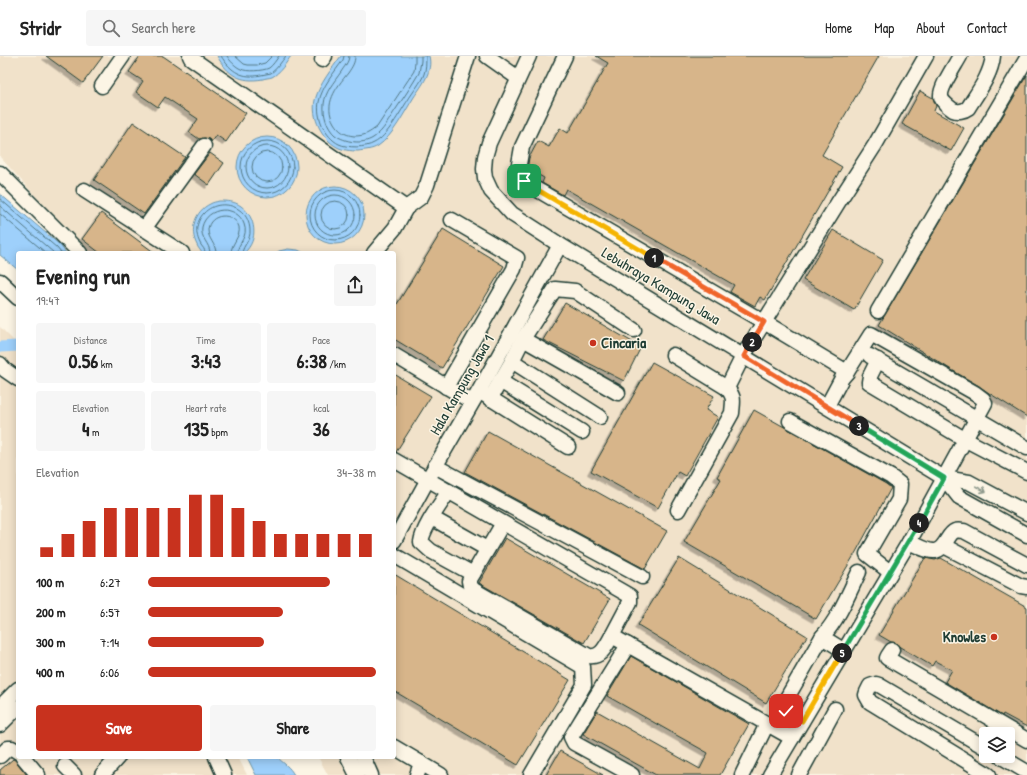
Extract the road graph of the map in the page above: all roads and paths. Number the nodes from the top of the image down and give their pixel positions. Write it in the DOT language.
graph roads {
  1 [pos="123,56"];
  2 [pos="190,56"];
  3 [pos="468,56"];
  4 [pos="487,56"];
  5 [pos="528,56"];
  6 [pos="565,56"];
  7 [pos="926,56"];
  8 [pos="960,56"];
  9 [pos="993,56"];
  10 [pos="1027,58"];
  11 [pos="518,78"];
  12 [pos="102,86"];
  13 [pos="204,146"];
  14 [pos="0,173"];
  15 [pos="84,190"];
  16 [pos="406,208"];
  17 [pos="452,220"];
  18 [pos="144,229"];
  19 [pos="560,245"];
  20 [pos="78,251"];
  21 [pos="179,251"];
  22 [pos="376,251"];
  23 [pos="0,281"];
  24 [pos="16,296"];
  25 [pos="878,311"];
  26 [pos="764,322"];
  27 [pos="634,330"];
  28 [pos="523,339"];
  29 [pos="861,351"];
  30 [pos="673,355"];
  31 [pos="396,356"];
  32 [pos="744,356"];
  33 [pos="878,360"];
  34 [pos="512,361"];
  35 [pos="0,364"];
  36 [pos="847,372"];
  37 [pos="16,378"];
  38 [pos="500,381"];
  39 [pos="446,387"];
  40 [pos="726,388"];
  41 [pos="618,393"];
  42 [pos="480,397"];
  43 [pos="826,406"];
  44 [pos="600,418"];
  45 [pos="978,418"];
  46 [pos="790,421"];
  47 [pos="582,432"];
  48 [pos="966,440"];
  49 [pos="568,447"];
  50 [pos="1027,448"];
  51 [pos="396,462"];
  52 [pos="435,466"];
  53 [pos="1027,472"];
  54 [pos="944,478"];
  55 [pos="428,479"];
  56 [pos="449,491"];
  57 [pos="678,510"];
  58 [pos="1027,513"];
  59 [pos="432,518"];
  60 [pos="503,523"];
  61 [pos="1027,535"];
  62 [pos="396,537"];
  63 [pos="909,542"];
  64 [pos="943,549"];
  65 [pos="487,550"];
  66 [pos="396,556"];
  67 [pos="1027,565"];
  68 [pos="859,572"];
  69 [pos="890,572"];
  70 [pos="473,574"];
  71 [pos="642,577"];
  72 [pos="1027,587"];
  73 [pos="612,636"];
  74 [pos="822,637"];
  75 [pos="628,645"];
  76 [pos="844,650"];
  77 [pos="892,650"];
  78 [pos="16,690"];
  79 [pos="0,706"];
  80 [pos="16,709"];
  81 [pos="835,709"];
  82 [pos="802,721"];
  83 [pos="767,724"];
  84 [pos="0,725"];
  85 [pos="792,738"];
  86 [pos="1027,740"];
  87 [pos="979,744"];
  88 [pos="396,749"];
  89 [pos="16,751"];
  90 [pos="0,756"];
  91 [pos="25,759"];
  92 [pos="116,759"];
  93 [pos="217,759"];
  94 [pos="349,759"];
  95 [pos="364,759"];
  96 [pos="1012,763"];
  97 [pos="419,769"];
  98 [pos="1027,772"];
  99 [pos="223,774"];
  100 [pos="38,775"];
  101 [pos="102,775"];
  102 [pos="357,775"];
  103 [pos="371,775"];
  104 [pos="441,775"];
  105 [pos="531,775"];
  106 [pos="632,775"];
  107 [pos="742,775"];
  108 [pos="770,775"];
  109 [pos="799,775"];
  110 [pos="989,775"];
  1 -- 12 [label="street"];
  2 -- 16 [label="street"];
  3 -- 16 [label="street"];
  4 -- 11 [label="street"];
  5 -- 11 [label="street, Lebuhraya Kampung Jawa"];
  6 -- 26 [label="street"];
  7 -- 26 [label="street"];
  8 -- 9 [label="street"];
  10 -- 25 [label="street"];
  11 -- 19 [label="street, Lebuhraya Kampung Jawa"];
  13 -- 18 [label="street"];
  14 -- 20 [label="street"];
  15 -- 18 [label="street"];
  16 -- 22 [label="street"];
  17 -- 39 [label="street"];
  18 -- 21 [label="street"];
  19 -- 32 [label="street, Lebuhraya Kampung Jawa"];
  19 -- 42 [label="street, Hala Kampung Jawa 1"];
  23 -- 24 [label="street"];
  26 -- 32 [label="street"];
  26 -- 36 [label="street"];
  27 -- 28 [label="street"];
  28 -- 34 [label="street"];
  28 -- 41 [label="street"];
  29 -- 33 [label="street"];
  29 -- 36 [label="street"];
  29 -- 45 [label="street"];
  30 -- 40 [label="street"];
  31 -- 39 [label="street"];
  32 -- 40 [label="street"];
  32 -- 43 [label="street, Lebuhraya Kampung Jawa"];
  33 -- 45 [label="street"];
  33 -- 48 [label="street"];
  34 -- 38 [label="street"];
  34 -- 44 [label="street"];
  35 -- 37 [label="street"];
  36 -- 43 [label="street"];
  38 -- 42 [label="street"];
  38 -- 47 [label="street"];
  39 -- 42 [label="street"];
  40 -- 57 [label="street"];
  42 -- 49 [label="street"];
  42 -- 52 [label="street, Hala Kampung Jawa 1"];
  43 -- 54 [label="street, Lebuhraya Kampung Jawa"];
  45 -- 48 [label="street"];
  45 -- 50 [label="street"];
  46 -- 69 [label="street"];
  48 -- 53 [label="street"];
  48 -- 54 [label="street"];
  51 -- 55 [label="street"];
  52 -- 55 [label="street, Hala Kampung Jawa 1"];
  52 -- 71 [label="street"];
  54 -- 58 [label="street, Lebuhraya Kampung Jawa, one-way"];
  54 -- 61 [label="street, Lebuhraya Kampung Jawa"];
  54 -- 63 [label="street"];
  55 -- 56 [label="street"];
  55 -- 62 [label="street, Hala Kampung Jawa 1"];
  56 -- 59 [label="street"];
  56 -- 60 [label="street"];
  59 -- 65 [label="street"];
  59 -- 70 [label="street"];
  60 -- 65 [label="street"];
  60 -- 73 [label="street"];
  63 -- 64 [label="street"];
  63 -- 69 [label="street"];
  64 -- 67 [label="street"];
  64 -- 72 [label="street"];
  65 -- 70 [label="street"];
  66 -- 105 [label="street"];
  68 -- 74 [label="street"];
  69 -- 76 [label="street"];
  70 -- 73 [label="street"];
  73 -- 75 [label="street"];
  74 -- 76 [label="street"];
  74 -- 82 [label="street"];
  75 -- 83 [label="street"];
  75 -- 106 [label="street"];
  76 -- 82 [label="street"];
  77 -- 86 [label="street"];
  78 -- 79 [label="street"];
  80 -- 84 [label="street"];
  81 -- 109 [label="street"];
  82 -- 85 [label="street"];
  83 -- 85 [label="street"];
  83 -- 107 [label="street"];
  85 -- 108 [label="street"];
  87 -- 110 [label="street"];
  88 -- 97 [label="street"];
  89 -- 90 [label="street"];
  91 -- 100 [label="street"];
  92 -- 101 [label="street"];
  93 -- 99 [label="street"];
  94 -- 102 [label="street"];
  95 -- 103 [label="street"];
  96 -- 98 [label="street"];
  97 -- 104 [label="street"];
}
